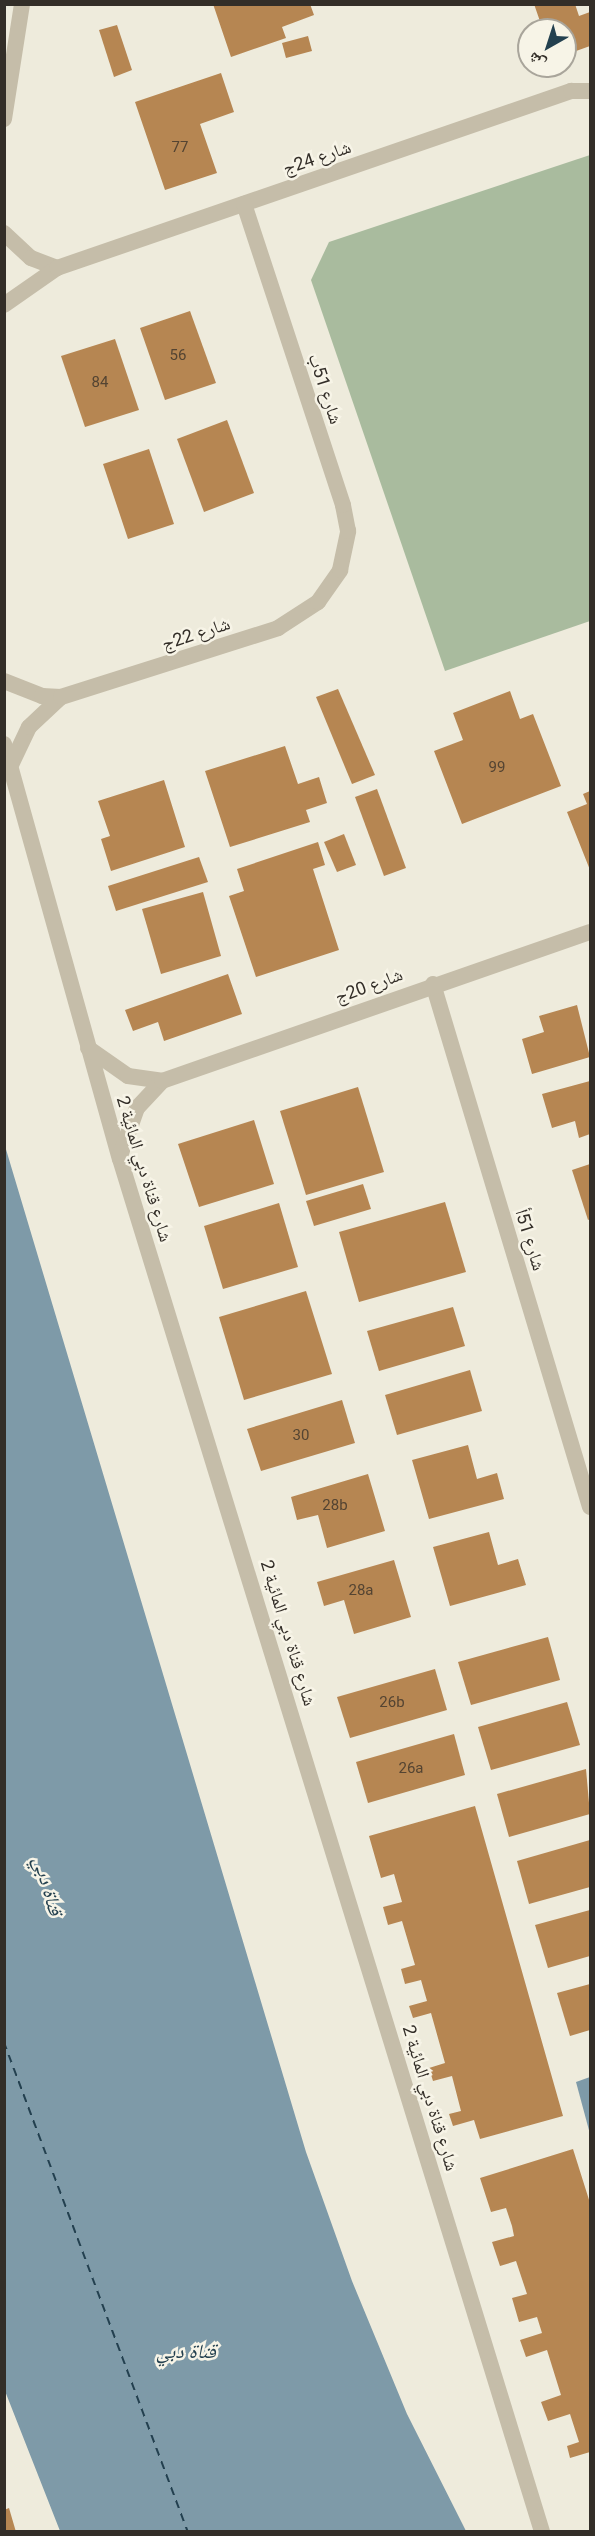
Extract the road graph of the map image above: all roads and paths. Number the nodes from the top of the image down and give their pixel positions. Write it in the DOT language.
graph roads {
  1 [pos="22,4"];
  2 [pos="591,91"];
  3 [pos="4,119"];
  4 [pos="244,204"];
  5 [pos="4,233"];
  6 [pos="57,268"];
  7 [pos="6,300"];
  8 [pos="331,587"];
  9 [pos="4,681"];
  10 [pos="61,697"];
  11 [pos="4,744"];
  12 [pos="10,767"];
  13 [pos="591,932"];
  14 [pos="433,984"];
  15 [pos="87,1047"];
  16 [pos="162,1081"];
  17 [pos="120,1159"];
  18 [pos="591,1507"];
  19 [pos="542,2532"];
  1 -- 3 [label="street"];
  2 -- 4 [label="street, شارع 24ج"];
  4 -- 6 [label="street, شارع 24ج"];
  4 -- 8 [label="street, شارع 51ب"];
  5 -- 6 [label="street"];
  6 -- 7 [label="street"];
  8 -- 10 [label="street, شارع 22ج"];
  9 -- 10 [label="street, شارع 22ج"];
  10 -- 12 [label="street, شارع 22ج"];
  11 -- 12 [label="street, شارع قناة دبي المائية 2"];
  12 -- 15 [label="street, شارع قناة دبي المائية 2"];
  13 -- 14 [label="street, شارع 20ج"];
  14 -- 16 [label="street, شارع 20ج"];
  14 -- 18 [label="street, شارع 51أ"];
  15 -- 16 [label="street, شارع 20ج"];
  15 -- 17 [label="street, شارع قناة دبي المائية 2"];
  16 -- 17 [label="street"];
  17 -- 19 [label="street, شارع قناة دبي المائية 2"];
}
